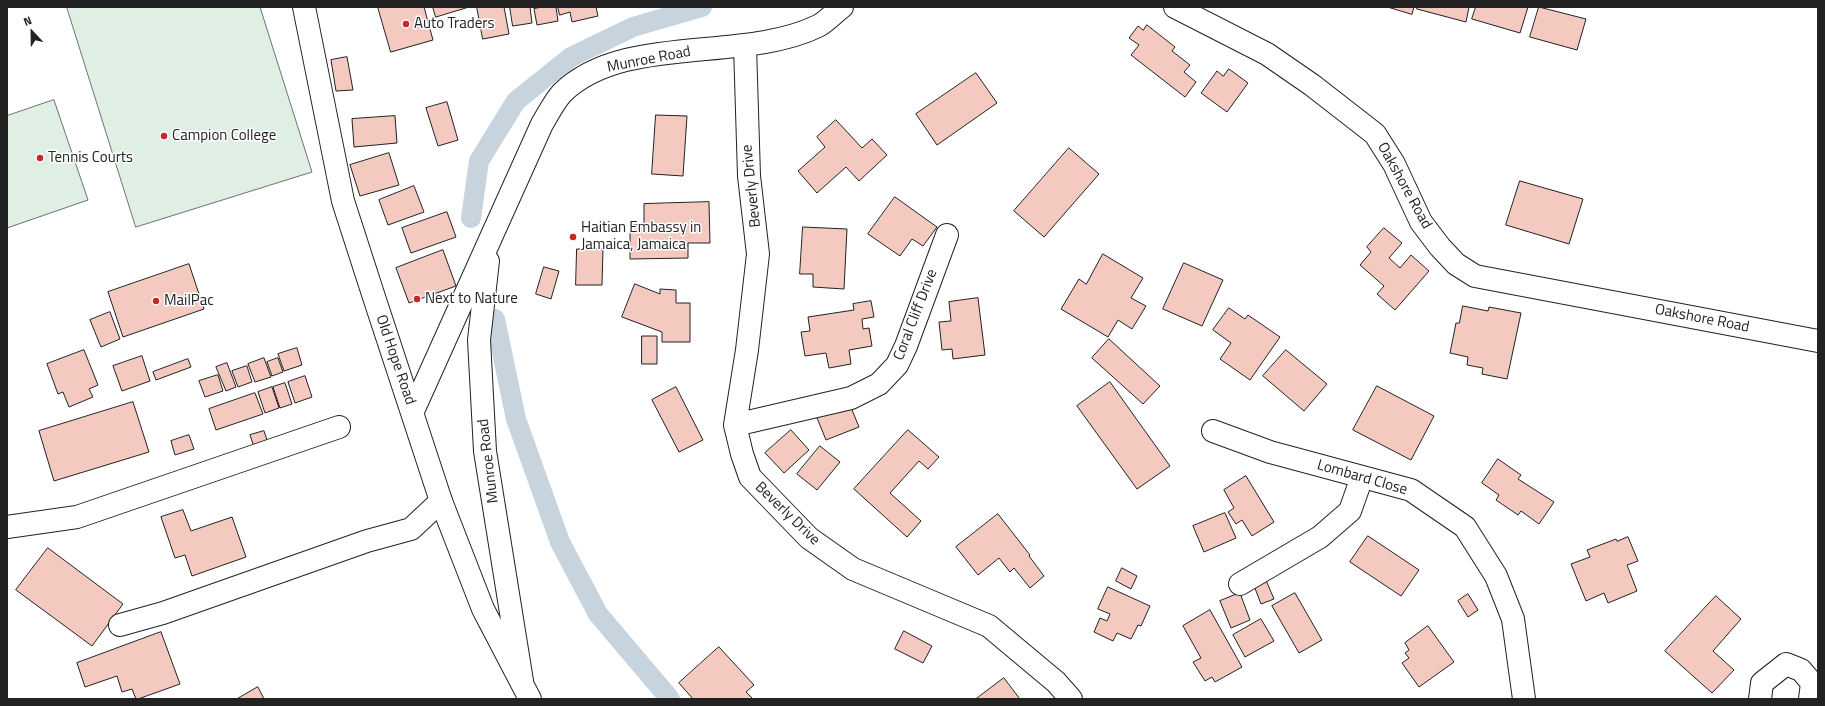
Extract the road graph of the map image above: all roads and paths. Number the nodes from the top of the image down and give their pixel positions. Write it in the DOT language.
graph roads {
  1 [pos="304,7"];
  2 [pos="842,7"];
  3 [pos="1175,7"];
  4 [pos="745,46"];
  5 [pos="492,232"];
  6 [pos="947,235"];
  7 [pos="1818,341"];
  8 [pos="413,411"];
  9 [pos="735,425"];
  10 [pos="338,427"];
  11 [pos="1213,431"];
  12 [pos="1362,477"];
  13 [pos="441,501"];
  14 [pos="7,527"];
  15 [pos="1240,584"];
  16 [pos="120,625"];
  17 [pos="527,694"];
  18 [pos="1071,699"];
  19 [pos="1525,699"];
  20 [pos="1760,699"];
  21 [pos="1810,699"];
  1 -- 8 [label="street, Old Hope Road"];
  2 -- 4 [label="street, Munroe Road"];
  3 -- 7 [label="street, Oakshore Road"];
  4 -- 5 [label="street, Munroe Road"];
  4 -- 9 [label="street, Beverly Drive"];
  5 -- 8 [label="street, Munroe Road"];
  5 -- 17 [label="street, Munroe Road"];
  6 -- 9 [label="street, Coral Cliff Drive"];
  8 -- 13 [label="street, Old Hope Road"];
  9 -- 18 [label="street, Beverly Drive"];
  10 -- 14 [label="street"];
  11 -- 12 [label="street, Lombard Close"];
  12 -- 15 [label="street"];
  12 -- 19 [label="street, Lombard Close"];
  13 -- 16 [label="street"];
  13 -- 17 [label="street, Old Hope Road"];
  20 -- 21 [label="street"];
}
